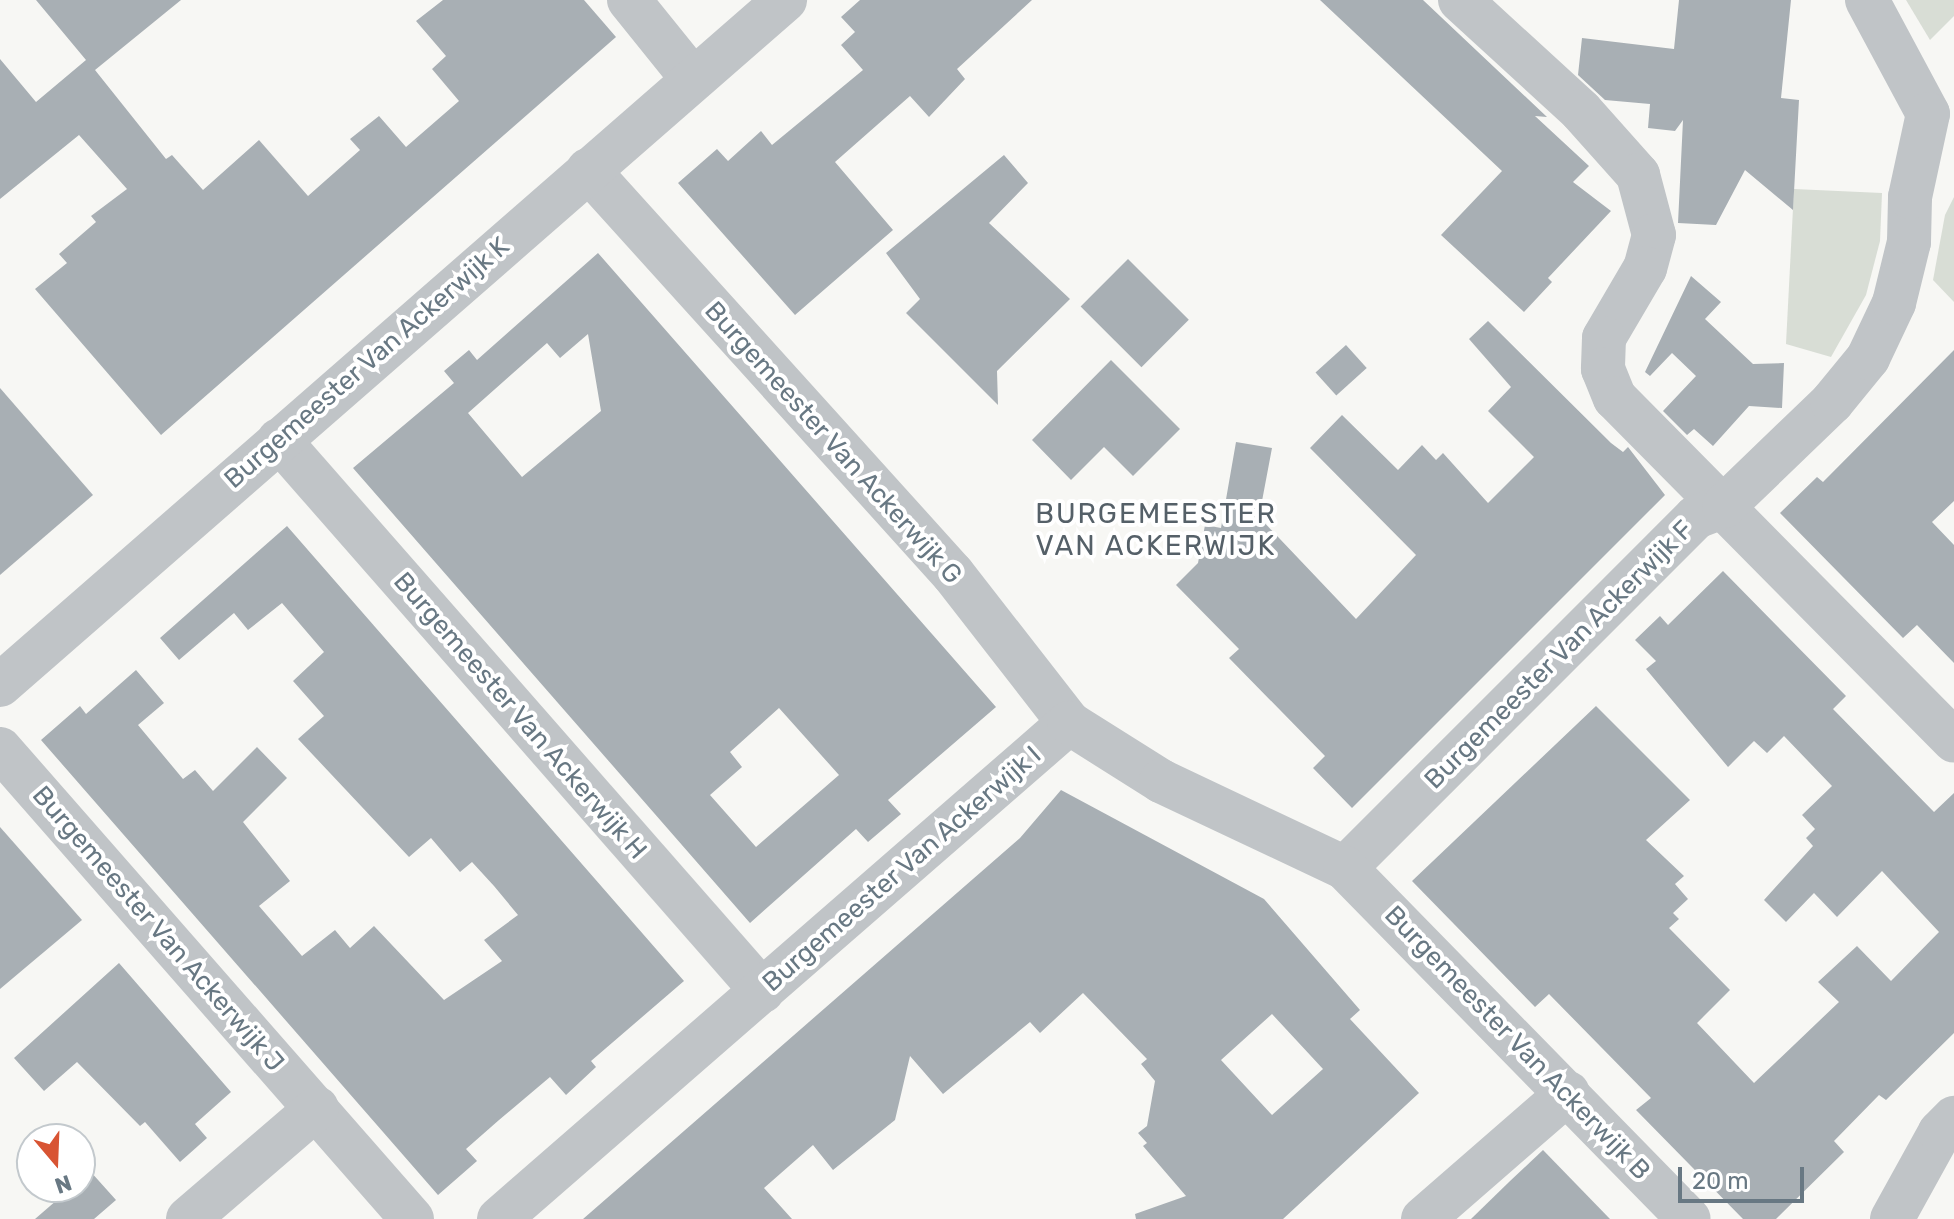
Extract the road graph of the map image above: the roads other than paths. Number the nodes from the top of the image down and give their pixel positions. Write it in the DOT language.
graph roads {
  1 [pos="629,0"];
  2 [pos="754,0"];
  3 [pos="785,0"];
  4 [pos="1867,0"];
  5 [pos="1473,6"];
  6 [pos="736,43"];
  7 [pos="692,78"];
  8 [pos="1941,116"];
  9 [pos="588,170"];
  10 [pos="279,440"];
  11 [pos="1724,506"];
  12 [pos="0,685"];
  13 [pos="1069,723"];
  14 [pos="1954,740"];
  15 [pos="0,749"];
  16 [pos="1345,868"];
  17 [pos="762,991"];
  18 [pos="1568,1093"];
  19 [pos="317,1108"];
  20 [pos="1954,1118"];
  21 [pos="188,1219"];
  22 [pos="412,1219"];
  23 [pos="499,1219"];
  24 [pos="1423,1219"];
  25 [pos="1689,1219"];
  26 [pos="1892,1219"];
  1 -- 7 [label="street"];
  2 -- 6 [label="street, Burgemeester Van Ackerwijk K"];
  3 -- 6 [label="street, Burgemeester Van Ackerwijk K"];
  4 -- 8 [label="street"];
  5 -- 11 [label="street"];
  6 -- 7 [label="street, Burgemeester Van Ackerwijk K"];
  7 -- 9 [label="street, Burgemeester Van Ackerwijk K"];
  8 -- 11 [label="street, Burgemeester Van Ackerwijk F"];
  9 -- 10 [label="street, Burgemeester Van Ackerwijk K"];
  9 -- 13 [label="street, Burgemeester Van Ackerwijk G"];
  10 -- 12 [label="street, Burgemeester Van Ackerwijk K"];
  10 -- 17 [label="street, Burgemeester Van Ackerwijk H"];
  11 -- 14 [label="street"];
  11 -- 16 [label="street, Burgemeester Van Ackerwijk F"];
  13 -- 16 [label="street"];
  13 -- 17 [label="street, Burgemeester Van Ackerwijk I"];
  15 -- 19 [label="street, Burgemeester Van Ackerwijk J"];
  16 -- 18 [label="street, Burgemeester Van Ackerwijk B"];
  17 -- 23 [label="street, Burgemeester Van Ackerwijk I"];
  18 -- 24 [label="street"];
  18 -- 25 [label="street, Burgemeester Van Ackerwijk B"];
  19 -- 21 [label="street"];
  19 -- 22 [label="street"];
  20 -- 26 [label="street"];
}
